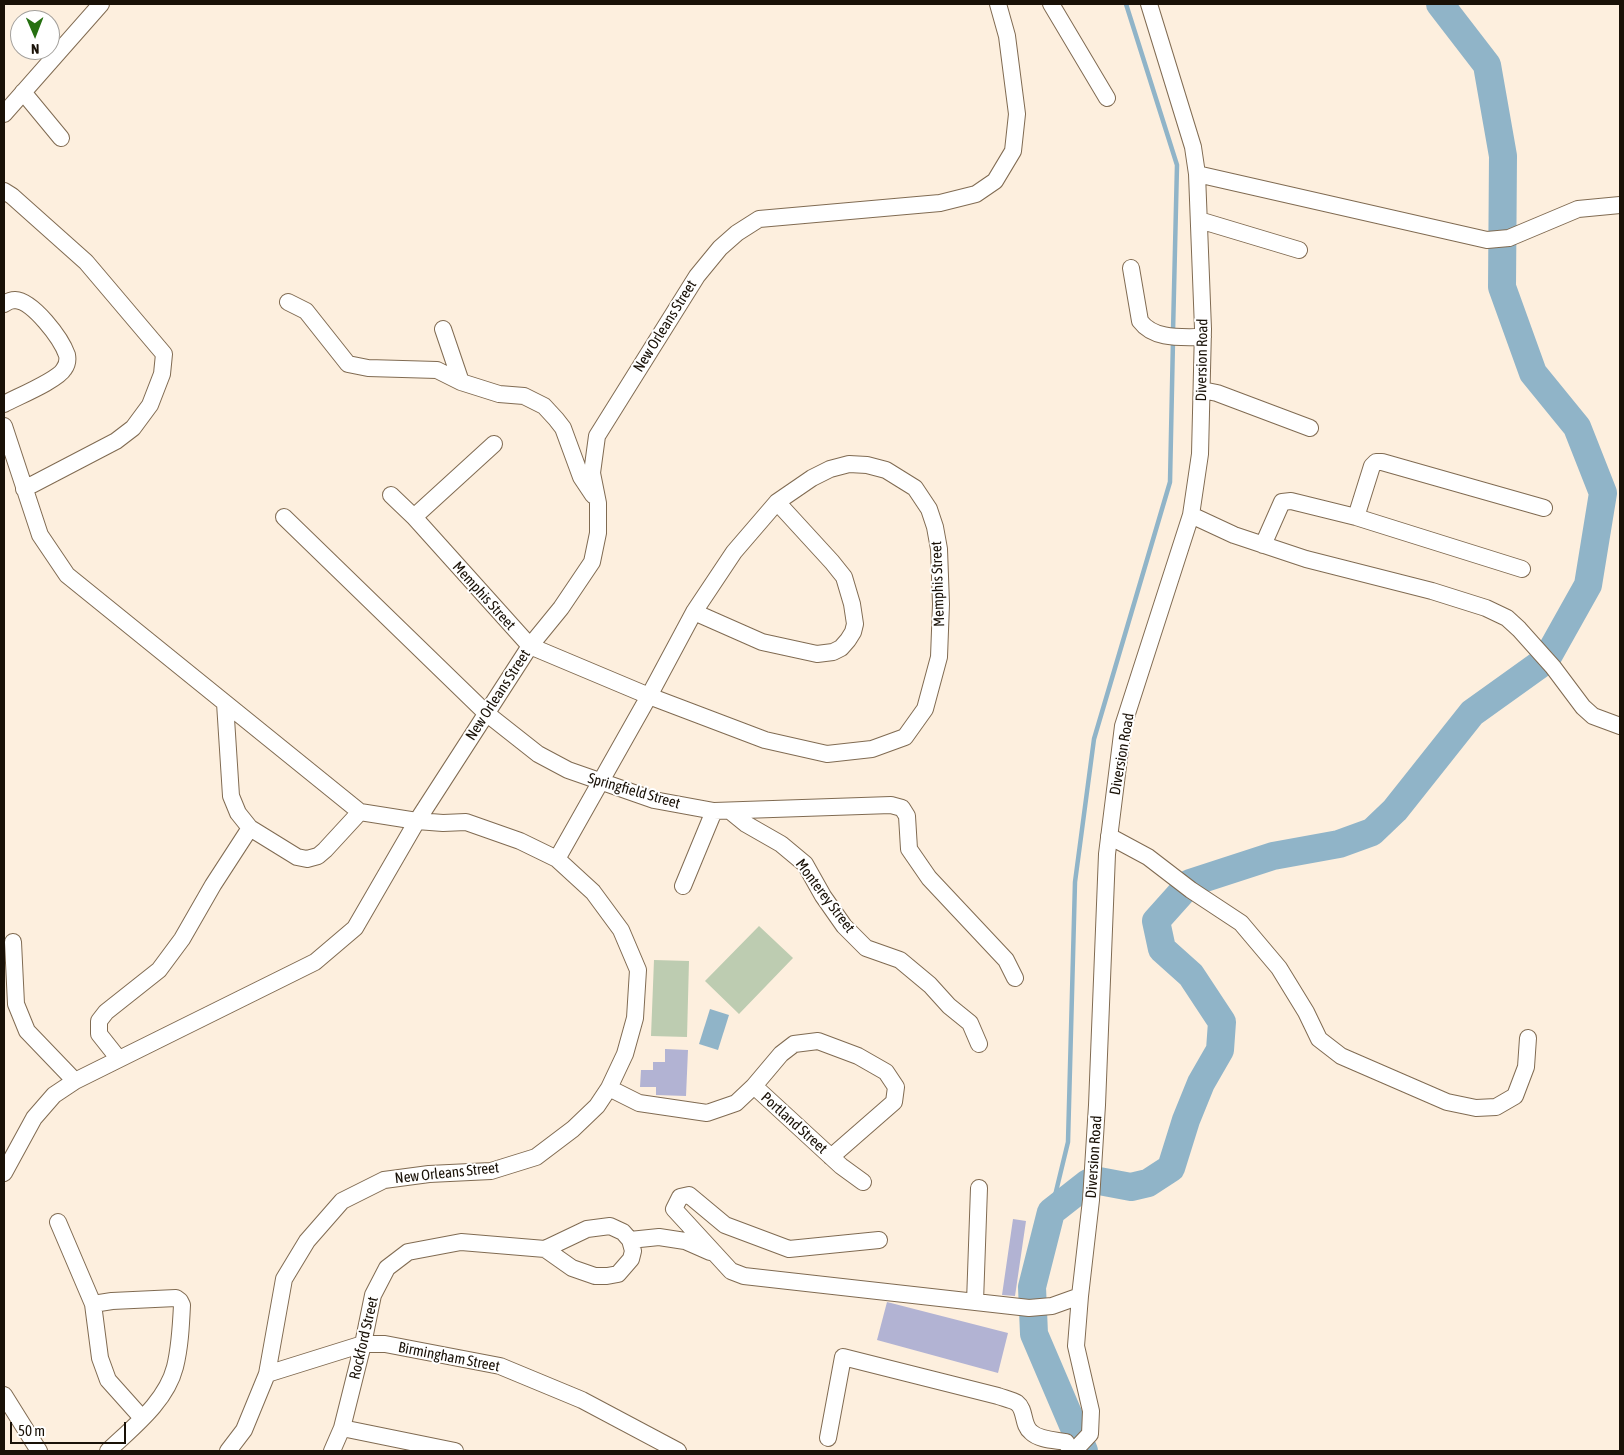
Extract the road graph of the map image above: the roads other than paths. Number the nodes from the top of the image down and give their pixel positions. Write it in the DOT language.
graph roads {
  1 [pos="101,4"];
  2 [pos="998,4"];
  3 [pos="1051,4"];
  4 [pos="1149,4"];
  5 [pos="23,92"];
  6 [pos="1107,98"];
  7 [pos="4,114"];
  8 [pos="61,138"];
  9 [pos="1198,174"];
  10 [pos="6,196"];
  11 [pos="1620,205"];
  12 [pos="1199,220"];
  13 [pos="1299,250"];
  14 [pos="1131,268"];
  15 [pos="288,302"];
  16 [pos="4,304"];
  17 [pos="443,329"];
  18 [pos="1203,337"];
  19 [pos="461,382"];
  20 [pos="1202,390"];
  21 [pos="4,404"];
  22 [pos="4,426"];
  23 [pos="1310,428"];
  24 [pos="494,444"];
  25 [pos="24,489"];
  26 [pos="391,495"];
  27 [pos="777,502"];
  28 [pos="598,503"];
  29 [pos="1544,508"];
  30 [pos="1191,515"];
  31 [pos="284,517"];
  32 [pos="414,517"];
  33 [pos="1356,517"];
  34 [pos="1263,545"];
  35 [pos="1522,569"];
  36 [pos="694,612"];
  37 [pos="530,646"];
  38 [pos="649,696"];
  39 [pos="225,703"];
  40 [pos="486,713"];
  41 [pos="1620,726"];
  42 [pos="600,782"];
  43 [pos="722,811"];
  44 [pos="360,812"];
  45 [pos="417,821"];
  46 [pos="250,828"];
  47 [pos="1109,836"];
  48 [pos="557,859"];
  49 [pos="682,886"];
  50 [pos="13,942"];
  51 [pos="1015,978"];
  52 [pos="1528,1038"];
  53 [pos="980,1044"];
  54 [pos="118,1058"];
  55 [pos="75,1081"];
  56 [pos="754,1086"];
  57 [pos="609,1088"];
  58 [pos="831,1157"];
  59 [pos="4,1173"];
  60 [pos="863,1182"];
  61 [pos="979,1188"];
  62 [pos="58,1222"];
  63 [pos="630,1240"];
  64 [pos="879,1240"];
  65 [pos="545,1249"];
  66 [pos="715,1254"];
  67 [pos="1080,1296"];
  68 [pos="975,1302"];
  69 [pos="94,1304"];
  70 [pos="363,1344"];
  71 [pos="267,1374"];
  72 [pos="4,1395"];
  73 [pos="142,1418"];
  74 [pos="342,1428"];
  75 [pos="828,1438"];
  76 [pos="1074,1450"];
  77 [pos="39,1451"];
  78 [pos="108,1451"];
  79 [pos="228,1451"];
  80 [pos="332,1451"];
  81 [pos="455,1451"];
  82 [pos="678,1451"];
  1 -- 5 [label="street"];
  2 -- 28 [label="street, New Orleans Street"];
  3 -- 6 [label="street"];
  4 -- 9 [label="street, Diversion Road"];
  5 -- 7 [label="street"];
  5 -- 8 [label="street"];
  9 -- 11 [label="street"];
  9 -- 12 [label="street, Diversion Road"];
  10 -- 25 [label="street"];
  12 -- 13 [label="street"];
  12 -- 18 [label="street, Diversion Road"];
  14 -- 18 [label="street"];
  15 -- 19 [label="street"];
  16 -- 21 [label="street"];
  17 -- 19 [label="street"];
  18 -- 20 [label="street, Diversion Road"];
  19 -- 28 [label="street"];
  20 -- 23 [label="street"];
  20 -- 30 [label="street, Diversion Road"];
  22 -- 25 [label="street, New Orleans Street"];
  24 -- 32 [label="street"];
  25 -- 39 [label="street, New Orleans Street"];
  26 -- 32 [label="street, Memphis Street"];
  27 -- 36 [label="street, Memphis Street"];
  27 -- 36 [label="street"];
  27 -- 38 [label="street, Memphis Street"];
  28 -- 37 [label="street, New Orleans Street"];
  29 -- 33 [label="street"];
  30 -- 34 [label="street"];
  30 -- 47 [label="street, Diversion Road"];
  31 -- 40 [label="street, Springfield Street"];
  32 -- 37 [label="street, Memphis Street"];
  33 -- 34 [label="street"];
  33 -- 35 [label="street"];
  34 -- 41 [label="street"];
  36 -- 38 [label="street, Memphis Street"];
  37 -- 38 [label="street, Memphis Street"];
  37 -- 40 [label="street, New Orleans Street"];
  38 -- 42 [label="street"];
  39 -- 44 [label="street, New Orleans Street"];
  39 -- 46 [label="street"];
  40 -- 42 [label="street, Springfield Street"];
  40 -- 45 [label="street, New Orleans Street"];
  42 -- 43 [label="street, Springfield Street"];
  42 -- 48 [label="street"];
  43 -- 49 [label="street"];
  43 -- 51 [label="street, Springfield Street"];
  43 -- 53 [label="street, Monterey Street"];
  44 -- 45 [label="street, New Orleans Street"];
  44 -- 46 [label="street"];
  45 -- 48 [label="street, New Orleans Street"];
  45 -- 54 [label="street, New Orleans Street"];
  46 -- 54 [label="street"];
  47 -- 52 [label="street"];
  47 -- 67 [label="street, Diversion Road"];
  48 -- 57 [label="street, New Orleans Street"];
  50 -- 55 [label="street"];
  54 -- 55 [label="street, New Orleans Street"];
  55 -- 59 [label="street, New Orleans Street"];
  56 -- 57 [label="street, Portland Street"];
  56 -- 58 [label="street, Portland Street"];
  56 -- 58 [label="street"];
  57 -- 71 [label="street, New Orleans Street"];
  58 -- 60 [label="street, Portland Street"];
  61 -- 68 [label="street"];
  62 -- 69 [label="street"];
  63 -- 65 [label="street"];
  63 -- 65 [label="street"];
  63 -- 66 [label="street"];
  64 -- 66 [label="street"];
  65 -- 70 [label="street, Rockford Street"];
  66 -- 68 [label="street"];
  67 -- 68 [label="street"];
  67 -- 76 [label="street, Diversion Road"];
  69 -- 73 [label="street"];
  69 -- 73 [label="street"];
  70 -- 71 [label="street, Birmingham Street"];
  70 -- 74 [label="street, Rockford Street"];
  70 -- 82 [label="street, Birmingham Street"];
  71 -- 79 [label="street, New Orleans Street"];
  72 -- 77 [label="street"];
  73 -- 78 [label="street"];
  74 -- 80 [label="street, Rockford Street"];
  74 -- 81 [label="street"];
  75 -- 76 [label="street"];
}
